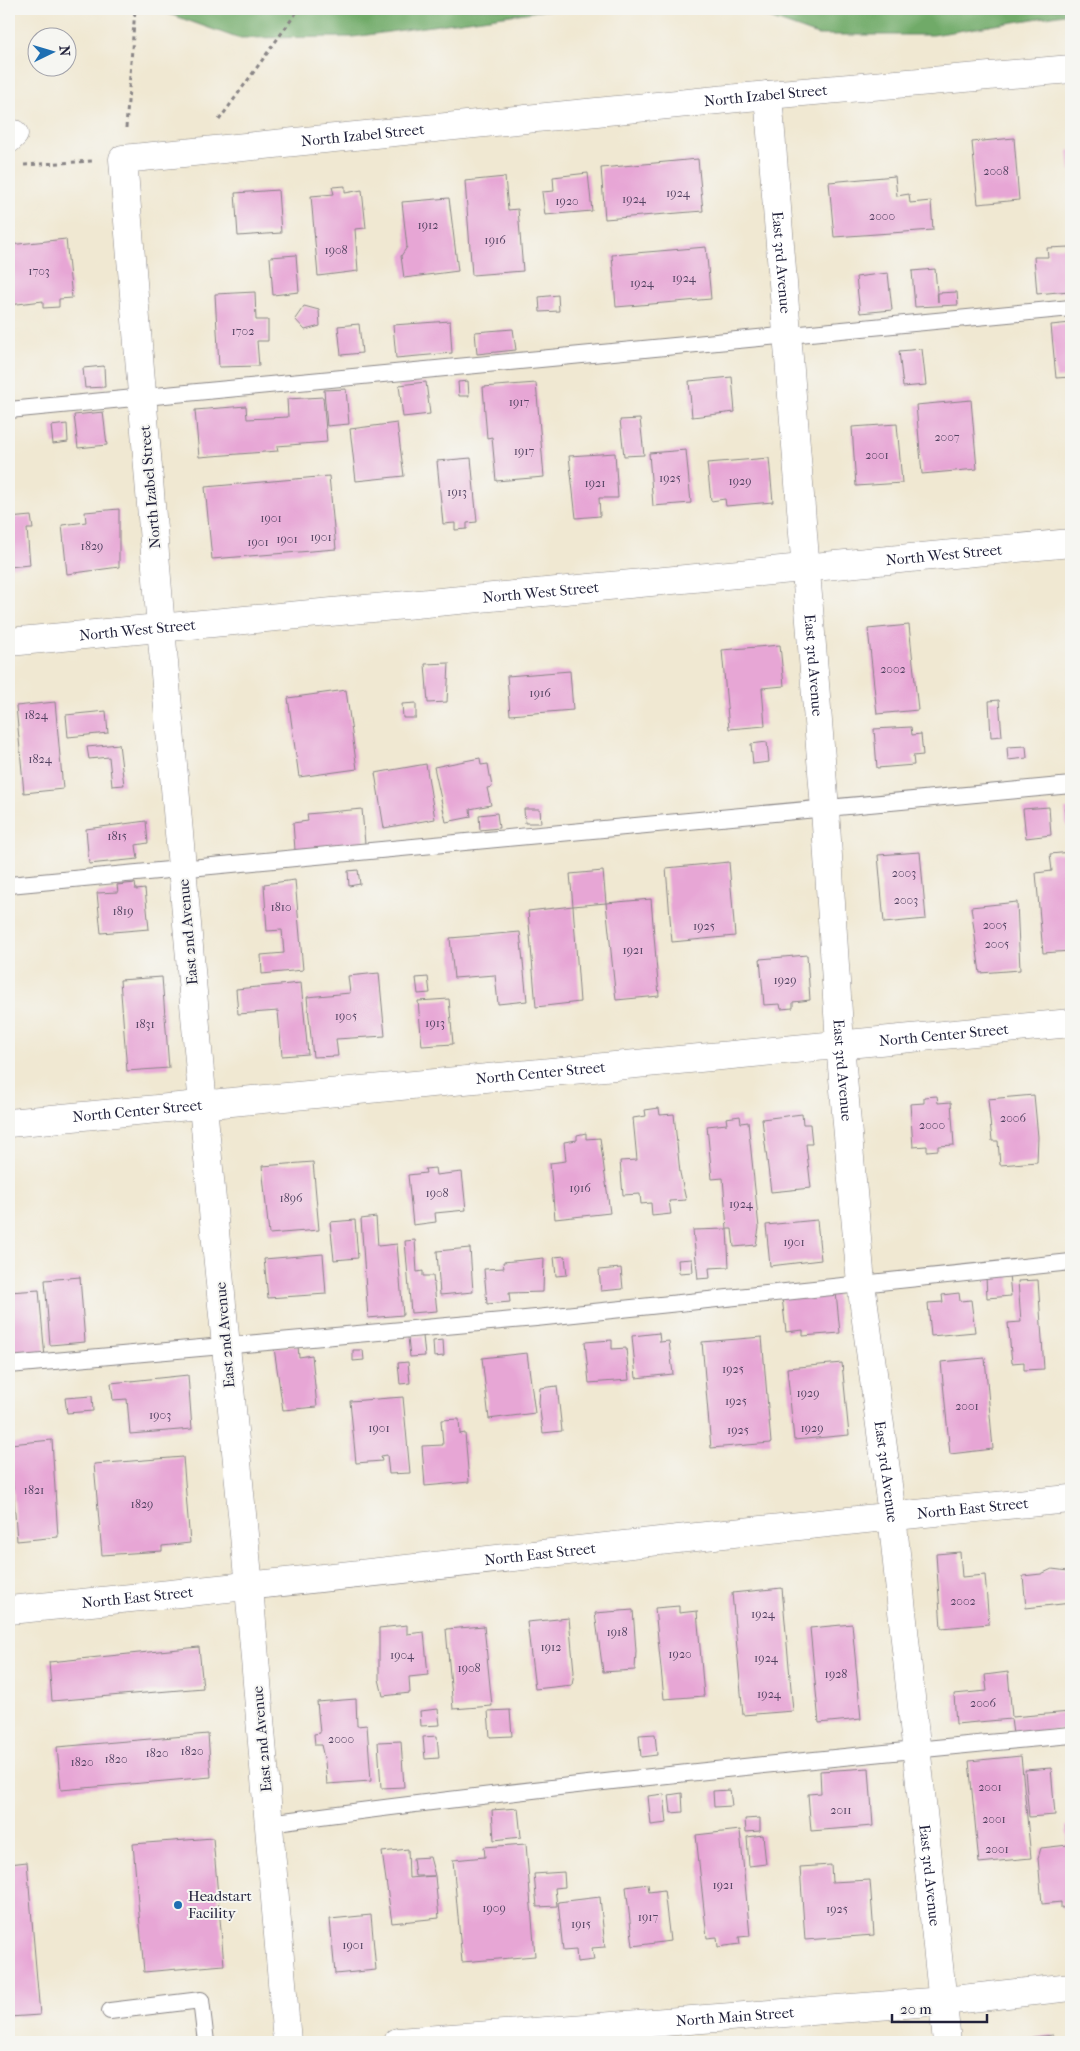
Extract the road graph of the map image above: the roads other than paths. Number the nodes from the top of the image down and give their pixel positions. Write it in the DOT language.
graph roads {
  1 [pos="1071,69"];
  2 [pos="768,95"];
  3 [pos="1071,308"];
  4 [pos="786,335"];
  5 [pos="142,397"];
  6 [pos="9,410"];
  7 [pos="1071,543"];
  8 [pos="804,570"];
  9 [pos="161,628"];
  10 [pos="9,642"];
  11 [pos="1071,785"];
  12 [pos="825,809"];
  13 [pos="182,868"];
  14 [pos="9,885"];
  15 [pos="1071,1022"];
  16 [pos="840,1044"];
  17 [pos="203,1106"];
  18 [pos="9,1123"];
  19 [pos="1071,1262"];
  20 [pos="861,1283"];
  21 [pos="226,1346"];
  22 [pos="9,1365"];
  23 [pos="1071,1499"];
  24 [pos="892,1515"];
  25 [pos="250,1587"];
  26 [pos="9,1610"];
  27 [pos="1071,1735"];
  28 [pos="915,1750"];
  29 [pos="269,1823"];
  30 [pos="1071,1987"];
  31 [pos="944,2001"];
  32 [pos="110,2011"];
  33 [pos="206,2042"];
  34 [pos="287,2042"];
  35 [pos="398,2042"];
  36 [pos="947,2042"];
  1 -- 2 [label="street, North Izabel Street"];
  2 -- 4 [label="street, East 3rd Avenue"];
  2 -- 5 [label="street, North Izabel Street"];
  3 -- 4 [label="lane"];
  4 -- 5 [label="lane"];
  4 -- 8 [label="street, East 3rd Avenue"];
  5 -- 6 [label="lane"];
  5 -- 9 [label="street, North Izabel Street"];
  7 -- 8 [label="street, North West Street"];
  8 -- 9 [label="street, North West Street"];
  8 -- 12 [label="street, East 3rd Avenue"];
  9 -- 10 [label="street, North West Street"];
  9 -- 13 [label="street, East 2nd Avenue"];
  11 -- 12 [label="lane"];
  12 -- 13 [label="lane"];
  12 -- 16 [label="street, East 3rd Avenue"];
  13 -- 14 [label="lane"];
  13 -- 17 [label="street, East 2nd Avenue"];
  15 -- 16 [label="street, North Center Street"];
  16 -- 17 [label="street, North Center Street"];
  16 -- 20 [label="street, East 3rd Avenue"];
  17 -- 18 [label="street, North Center Street"];
  17 -- 21 [label="street, East 2nd Avenue"];
  19 -- 20 [label="lane"];
  20 -- 21 [label="lane"];
  20 -- 24 [label="street, East 3rd Avenue"];
  21 -- 22 [label="lane"];
  21 -- 25 [label="street, East 2nd Avenue"];
  23 -- 24 [label="street, North East Street"];
  24 -- 25 [label="street, North East Street"];
  24 -- 28 [label="street, East 3rd Avenue"];
  25 -- 26 [label="street, North East Street"];
  25 -- 29 [label="street, East 2nd Avenue"];
  27 -- 28 [label="lane"];
  28 -- 29 [label="lane"];
  28 -- 31 [label="street, East 3rd Avenue"];
  29 -- 34 [label="street, East 2nd Avenue"];
  30 -- 31 [label="street, North Main Street"];
  31 -- 35 [label="street, North Main Street"];
  31 -- 36 [label="street, East 3rd Avenue"];
  32 -- 33 [label="lane"];
}
